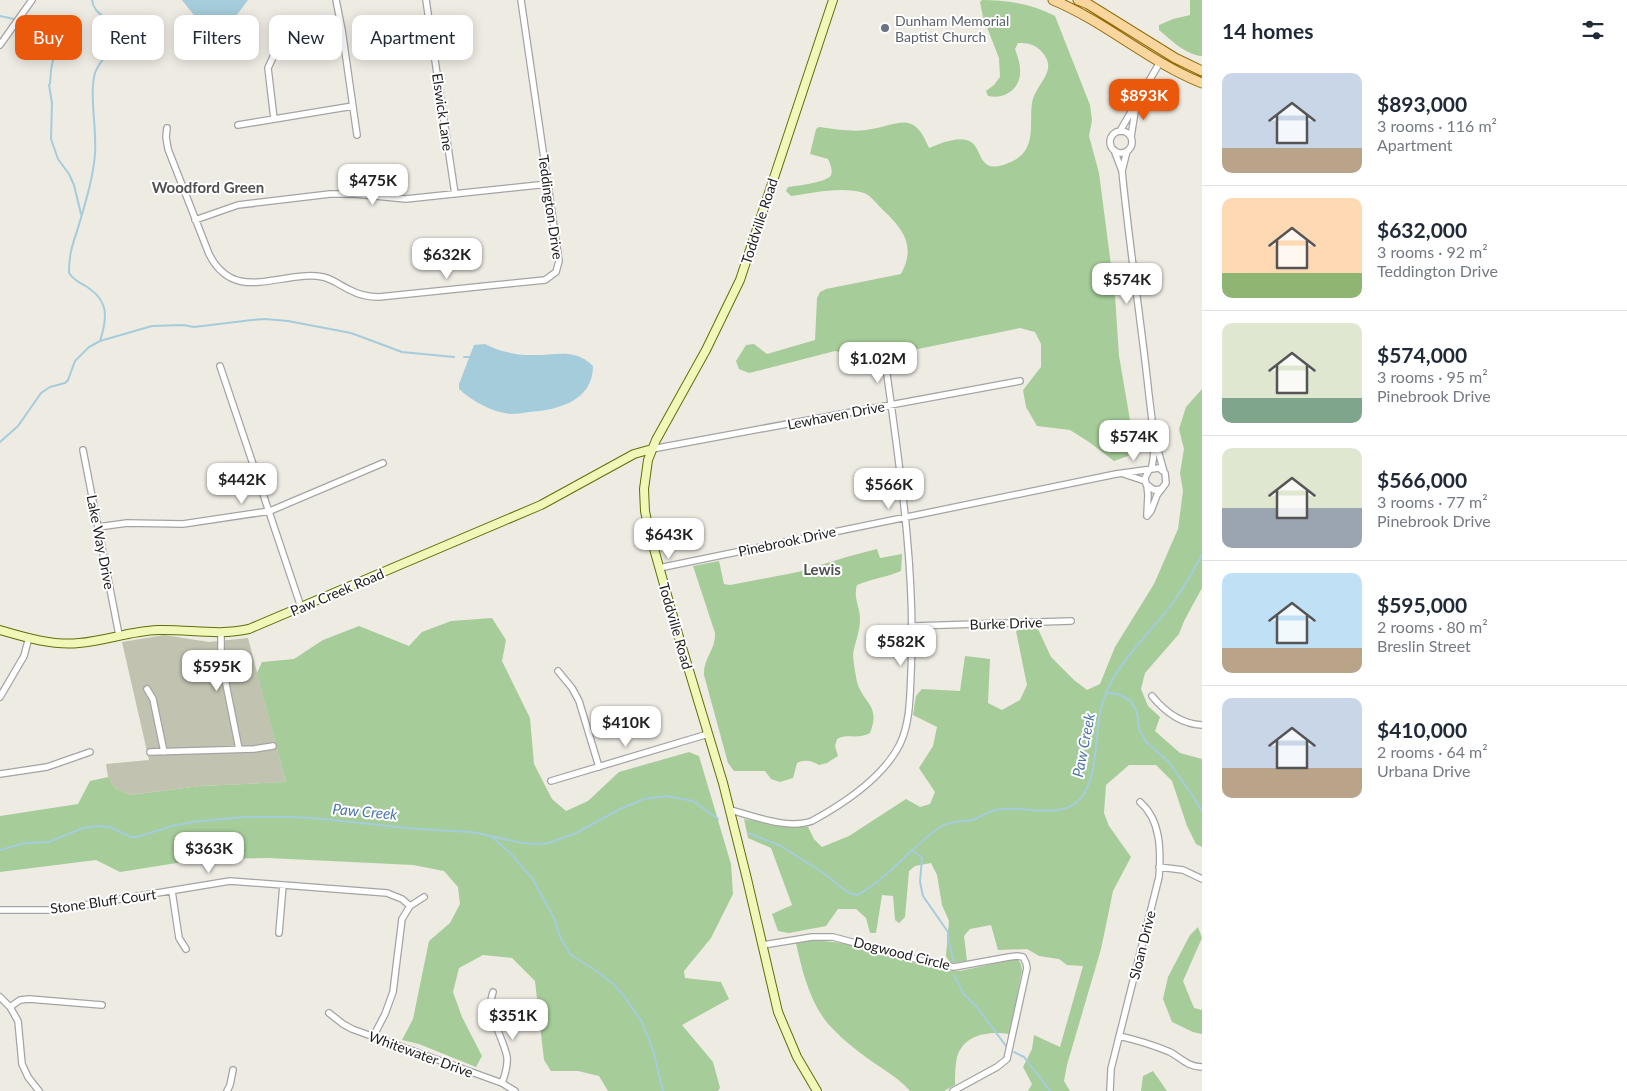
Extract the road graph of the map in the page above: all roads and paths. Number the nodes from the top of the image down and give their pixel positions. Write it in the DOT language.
graph roads {
  1 [pos="32,0"];
  2 [pos="336,0"];
  3 [pos="426,0"];
  4 [pos="521,0"];
  5 [pos="833,0"];
  6 [pos="1053,0"];
  7 [pos="1078,0"];
  8 [pos="339,15"];
  9 [pos="342,30"];
  10 [pos="0,45"];
  11 [pos="272,60"];
  12 [pos="1160,62"];
  13 [pos="1202,71"];
  14 [pos="1202,83"];
  15 [pos="1136,105"];
  16 [pos="353,106"];
  17 [pos="274,119"];
  18 [pos="238,125"];
  19 [pos="167,128"];
  20 [pos="1120,131"];
  21 [pos="357,135"];
  22 [pos="1131,137"];
  23 [pos="1114,150"];
  24 [pos="1127,151"];
  25 [pos="1122,171"];
  26 [pos="548,184"];
  27 [pos="455,194"];
  28 [pos="195,220"];
  29 [pos="885,360"];
  30 [pos="220,366"];
  31 [pos="1020,382"];
  32 [pos="891,405"];
  33 [pos="1154,436"];
  34 [pos="652,449"];
  35 [pos="82,450"];
  36 [pos="383,463"];
  37 [pos="1151,470"];
  38 [pos="1165,472"];
  39 [pos="1122,474"];
  40 [pos="1146,483"];
  41 [pos="1161,489"];
  42 [pos="270,511"];
  43 [pos="905,518"];
  44 [pos="98,527"];
  45 [pos="659,568"];
  46 [pos="301,607"];
  47 [pos="1071,621"];
  48 [pos="912,626"];
  49 [pos="0,630"];
  50 [pos="221,633"];
  51 [pos="119,635"];
  52 [pos="29,637"];
  53 [pos="558,671"];
  54 [pos="148,690"];
  55 [pos="1152,696"];
  56 [pos="0,697"];
  57 [pos="1202,724"];
  58 [pos="708,734"];
  59 [pos="273,746"];
  60 [pos="239,749"];
  61 [pos="90,752"];
  62 [pos="150,752"];
  63 [pos="164,752"];
  64 [pos="599,767"];
  65 [pos="0,774"];
  66 [pos="551,781"];
  67 [pos="1140,802"];
  68 [pos="730,810"];
  69 [pos="1160,867"];
  70 [pos="1202,879"];
  71 [pos="283,885"];
  72 [pos="172,891"];
  73 [pos="424,897"];
  74 [pos="410,906"];
  75 [pos="0,910"];
  76 [pos="279,933"];
  77 [pos="762,945"];
  78 [pos="186,949"];
  79 [pos="493,992"];
  80 [pos="0,997"];
  81 [pos="102,1005"];
  82 [pos="10,1007"];
  83 [pos="329,1013"];
  84 [pos="1119,1036"];
  85 [pos="373,1037"];
  86 [pos="1202,1068"];
  87 [pos="233,1070"];
  88 [pos="502,1084"];
  89 [pos="39,1091"];
  90 [pos="226,1091"];
  91 [pos="515,1091"];
  92 [pos="817,1091"];
  93 [pos="952,1091"];
  94 [pos="1110,1091"];
  1 -- 10 [label="street"];
  2 -- 8 [label="street"];
  3 -- 27 [label="street, Elswick Lane"];
  4 -- 26 [label="street, Teddington Drive"];
  5 -- 34 [label="street, Toddville Road"];
  6 -- 12 [label="main road"];
  7 -- 13 [label="main road"];
  9 -- 16 [label="street"];
  11 -- 17 [label="street"];
  12 -- 14 [label="main road"];
  12 -- 15 [label="street"];
  15 -- 20 [label="street"];
  15 -- 22 [label="street"];
  16 -- 17 [label="street"];
  16 -- 21 [label="street"];
  17 -- 18 [label="street"];
  19 -- 28 [label="street, Teddington Drive"];
  20 -- 22 [label="street"];
  20 -- 23 [label="street"];
  22 -- 24 [label="street"];
  23 -- 24 [label="street"];
  23 -- 25 [label="street"];
  24 -- 25 [label="street"];
  25 -- 33 [label="street"];
  26 -- 27 [label="street"];
  26 -- 28 [label="street, Teddington Drive"];
  27 -- 28 [label="street"];
  29 -- 32 [label="street"];
  30 -- 42 [label="street"];
  31 -- 32 [label="street, Lewhaven Drive"];
  32 -- 34 [label="street, Lewhaven Drive"];
  32 -- 43 [label="street"];
  33 -- 37 [label="street"];
  33 -- 38 [label="street"];
  34 -- 45 [label="street, Toddville Road"];
  34 -- 46 [label="street, Paw Creek Road"];
  35 -- 44 [label="street, Lake Way Drive"];
  36 -- 42 [label="street"];
  37 -- 38 [label="street"];
  37 -- 39 [label="street, Pinebrook Drive"];
  37 -- 40 [label="street"];
  38 -- 41 [label="street"];
  39 -- 40 [label="street, Pinebrook Drive"];
  39 -- 43 [label="street, Pinebrook Drive"];
  40 -- 41 [label="street"];
  40 -- 41 [label="street"];
  42 -- 44 [label="street"];
  42 -- 46 [label="street"];
  43 -- 45 [label="street, Pinebrook Drive"];
  43 -- 48 [label="street"];
  44 -- 51 [label="street, Lake Way Drive"];
  45 -- 58 [label="street, Toddville Road"];
  46 -- 50 [label="street, Paw Creek Road"];
  47 -- 48 [label="street, Burke Drive"];
  48 -- 68 [label="street"];
  49 -- 52 [label="street, Paw Creek Road"];
  50 -- 51 [label="street, Paw Creek Road"];
  50 -- 60 [label="street"];
  51 -- 52 [label="street, Paw Creek Road"];
  52 -- 56 [label="street"];
  53 -- 64 [label="street"];
  54 -- 63 [label="street"];
  55 -- 57 [label="street"];
  58 -- 64 [label="street"];
  58 -- 68 [label="street, Toddville Road"];
  59 -- 60 [label="street"];
  60 -- 63 [label="street"];
  61 -- 65 [label="street"];
  62 -- 63 [label="street"];
  64 -- 66 [label="street"];
  67 -- 69 [label="street, Sloan Drive"];
  68 -- 77 [label="street, Toddville Road"];
  69 -- 70 [label="street"];
  69 -- 84 [label="street, Sloan Drive"];
  71 -- 72 [label="street, Stone Bluff Court"];
  71 -- 74 [label="street, Stone Bluff Court"];
  71 -- 76 [label="street"];
  72 -- 75 [label="street, Stone Bluff Court"];
  72 -- 78 [label="street"];
  73 -- 74 [label="street"];
  74 -- 85 [label="street"];
  77 -- 92 [label="street, Toddville Road"];
  77 -- 93 [label="street, Dogwood Circle"];
  79 -- 88 [label="street"];
  80 -- 82 [label="street"];
  81 -- 82 [label="street"];
  82 -- 89 [label="street"];
  83 -- 85 [label="street, Whitewater Drive"];
  84 -- 86 [label="street"];
  84 -- 94 [label="street, Sloan Drive"];
  85 -- 88 [label="street, Whitewater Drive"];
  87 -- 90 [label="street"];
  88 -- 91 [label="street, Whitewater Drive"];
}
